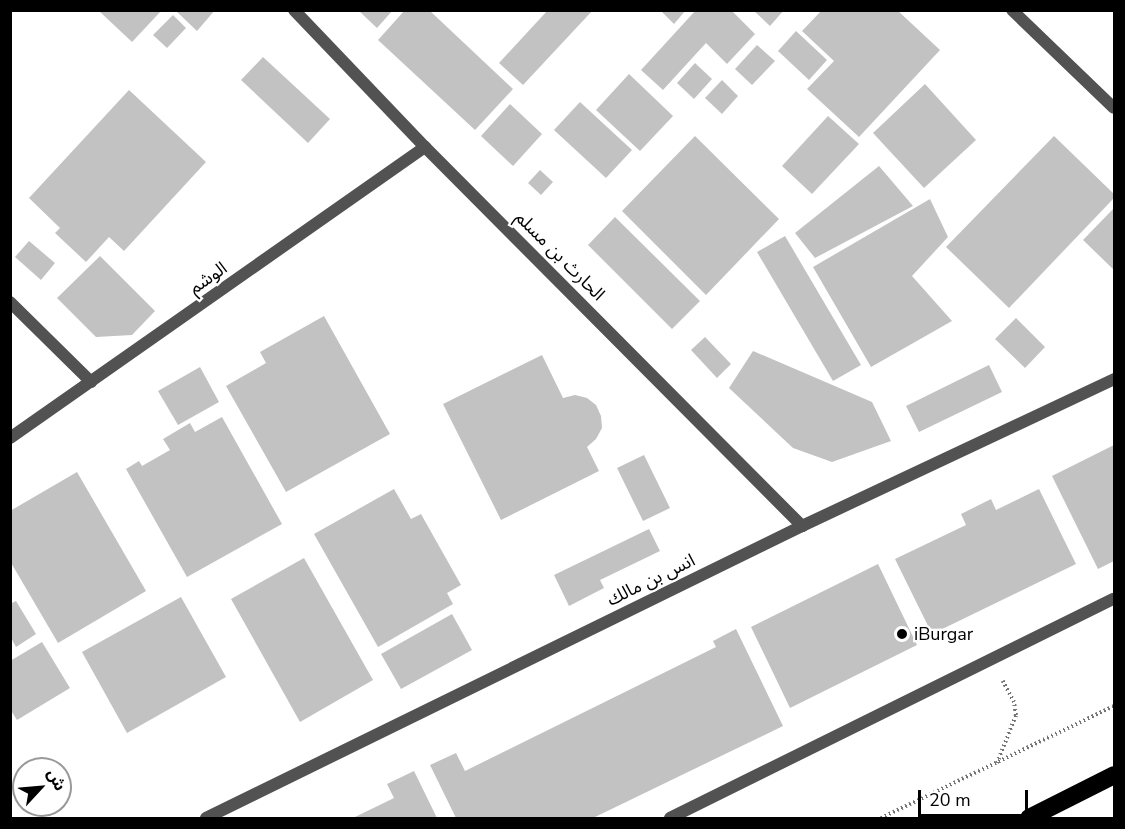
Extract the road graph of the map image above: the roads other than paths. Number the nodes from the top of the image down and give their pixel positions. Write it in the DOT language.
graph roads {
  1 [pos="294,10"];
  2 [pos="1012,10"];
  3 [pos="1114,108"];
  4 [pos="425,147"];
  5 [pos="10,302"];
  6 [pos="1114,379"];
  7 [pos="92,382"];
  8 [pos="10,438"];
  9 [pos="802,526"];
  10 [pos="1114,599"];
  11 [pos="1114,775"];
  12 [pos="206,819"];
  13 [pos="670,819"];
  14 [pos="1029,819"];
  1 -- 4 [label="street, الحارث بن مسلم"];
  2 -- 3 [label="street"];
  4 -- 7 [label="street, الوشم"];
  4 -- 9 [label="street, الحارث بن مسلم"];
  5 -- 7 [label="street"];
  6 -- 9 [label="street, انس بن مالك"];
  7 -- 8 [label="street, الوشم"];
  9 -- 12 [label="street, انس بن مالك"];
  10 -- 13 [label="street"];
  11 -- 14 [label="highway"];
}
